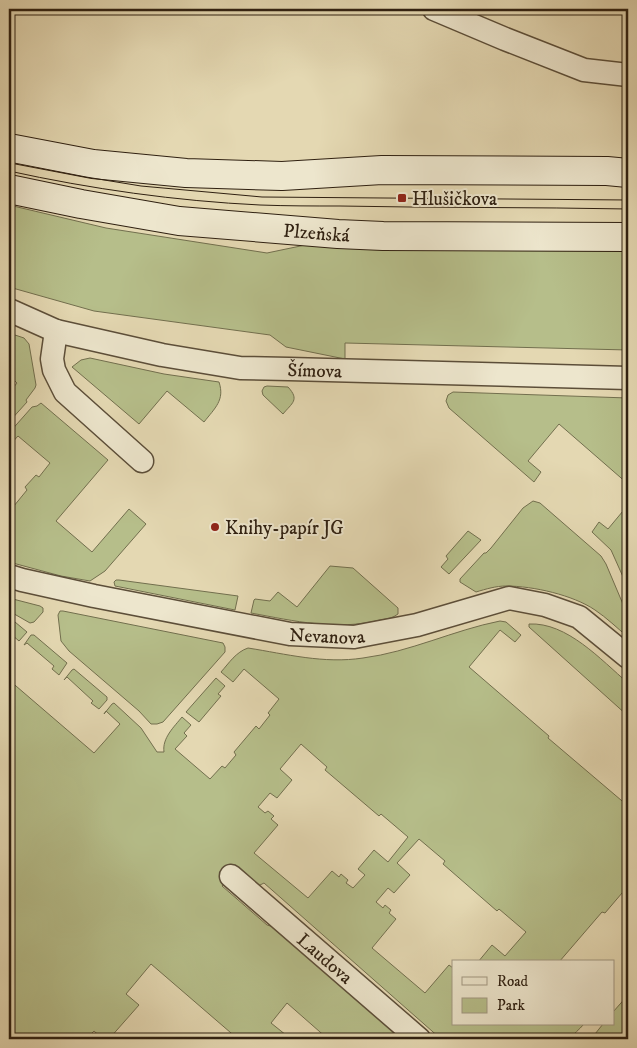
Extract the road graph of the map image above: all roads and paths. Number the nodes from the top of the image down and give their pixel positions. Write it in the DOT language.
graph roads {
  1 [pos="434,9"];
  2 [pos="628,75"];
  3 [pos="9,148"];
  4 [pos="628,173"];
  5 [pos="9,189"];
  6 [pos="628,237"];
  7 [pos="9,310"];
  8 [pos="56,331"];
  9 [pos="628,378"];
  10 [pos="142,460"];
  11 [pos="9,576"];
  12 [pos="628,656"];
  13 [pos="231,876"];
  14 [pos="419,1039"];
  1 -- 2 [label="street"];
  3 -- 4 [label="main road"];
  5 -- 6 [label="main road, Plzeňská"];
  7 -- 8 [label="street, Šímova"];
  8 -- 9 [label="street, Šímova"];
  8 -- 10 [label="street"];
  11 -- 12 [label="street, Nevanova"];
  13 -- 14 [label="street, Laudova"];
}
